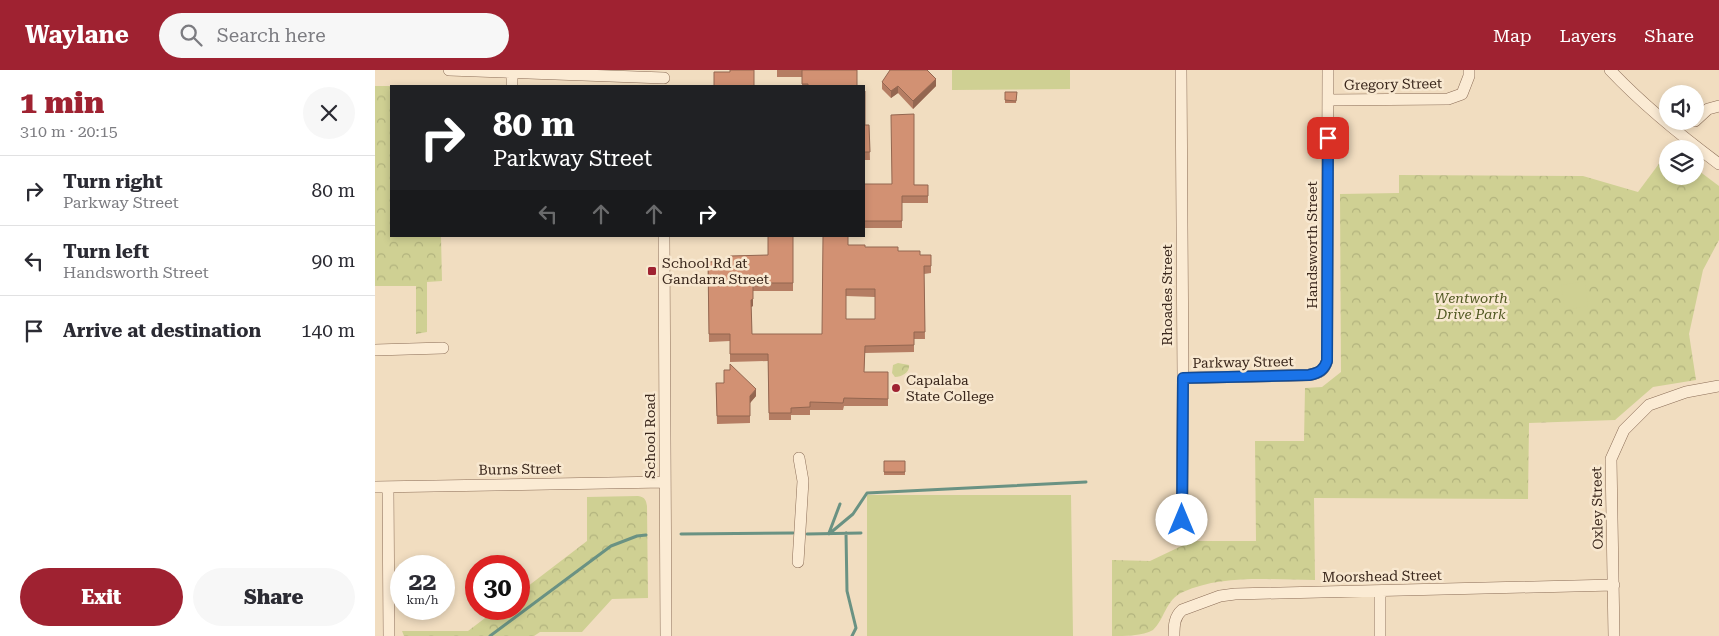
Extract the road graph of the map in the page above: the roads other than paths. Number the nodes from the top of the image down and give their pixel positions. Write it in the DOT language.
graph roads {
  1 [pos="449,70"];
  2 [pos="1181,70"];
  3 [pos="1328,70"];
  4 [pos="1469,70"];
  5 [pos="1610,70"];
  6 [pos="512,72"];
  7 [pos="664,78"];
  8 [pos="512,85"];
  9 [pos="1328,100"];
  10 [pos="1719,106"];
  11 [pos="1704,113"];
  12 [pos="1686,130"];
  13 [pos="1681,135"];
  14 [pos="1719,164"];
  15 [pos="664,237"];
  16 [pos="443,348"];
  17 [pos="375,350"];
  18 [pos="1327,361"];
  19 [pos="1183,378"];
  20 [pos="1719,386"];
  21 [pos="799,458"];
  22 [pos="665,482"];
  23 [pos="388,487"];
  24 [pos="375,488"];
  25 [pos="1182,520"];
  26 [pos="799,562"];
  27 [pos="1614,585"];
  28 [pos="1380,591"];
  29 [pos="389,636"];
  30 [pos="666,636"];
  31 [pos="1174,636"];
  32 [pos="1380,636"];
  33 [pos="1614,636"];
  1 -- 6 [label="street"];
  2 -- 19 [label="street, Rhoades Street"];
  3 -- 9 [label="street, Handsworth Street"];
  4 -- 9 [label="street, Gregory Street"];
  5 -- 13 [label="street"];
  6 -- 7 [label="street"];
  6 -- 8 [label="street"];
  9 -- 18 [label="street, Handsworth Street"];
  10 -- 11 [label="street"];
  12 -- 13 [label="street"];
  13 -- 14 [label="street"];
  15 -- 22 [label="street, School Road"];
  16 -- 17 [label="street"];
  18 -- 19 [label="street, Parkway Street"];
  19 -- 25 [label="street, Rhoades Street"];
  20 -- 27 [label="street, Oxley Street"];
  21 -- 26 [label="street"];
  22 -- 23 [label="street, Burns Street"];
  22 -- 30 [label="street, School Road"];
  23 -- 24 [label="street, Burns Street"];
  23 -- 29 [label="street"];
  27 -- 28 [label="street, Moorshead Street"];
  27 -- 33 [label="street, Oxley Street"];
  28 -- 31 [label="street, Moorshead Street"];
  28 -- 32 [label="street"];
}
